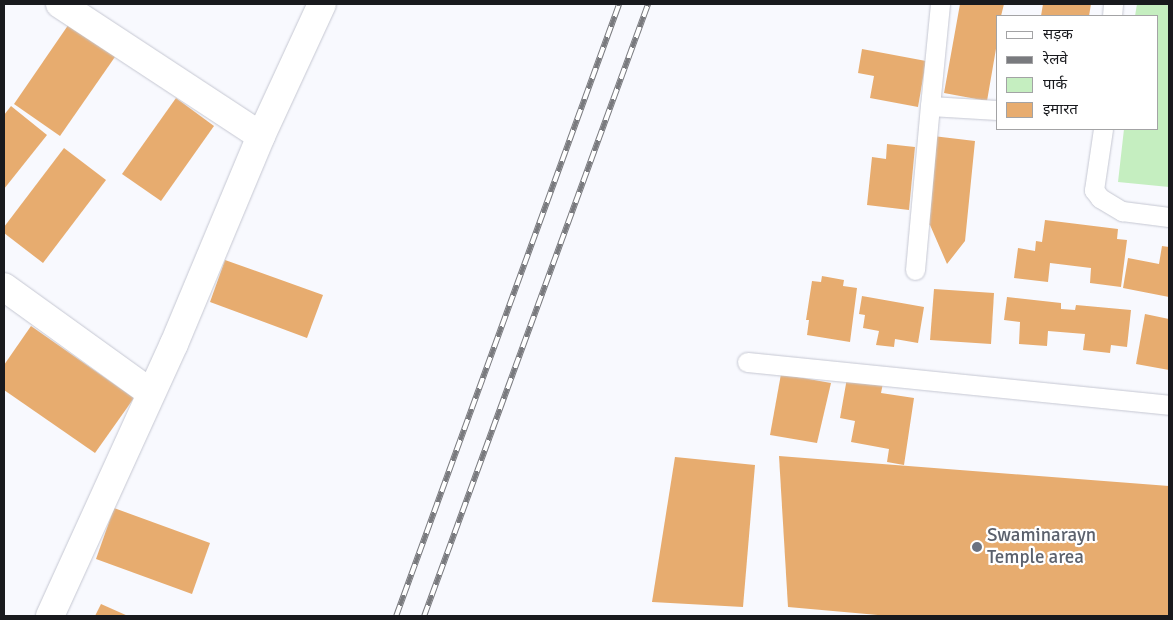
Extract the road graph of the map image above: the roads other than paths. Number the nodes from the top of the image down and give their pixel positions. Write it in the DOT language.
graph roads {
  1 [pos="60,4"];
  2 [pos="322,4"];
  3 [pos="940,4"];
  4 [pos="930,106"];
  5 [pos="996,110"];
  6 [pos="1103,130"];
  7 [pos="261,136"];
  8 [pos="1169,216"];
  9 [pos="915,270"];
  10 [pos="4,287"];
  11 [pos="747,362"];
  12 [pos="151,393"];
  13 [pos="1169,406"];
  14 [pos="50,616"];
  1 -- 7 [label="street"];
  2 -- 7 [label="street"];
  3 -- 4 [label="lane"];
  4 -- 5 [label="lane"];
  4 -- 9 [label="lane"];
  6 -- 8 [label="lane"];
  7 -- 12 [label="street"];
  10 -- 12 [label="street"];
  11 -- 13 [label="lane"];
  12 -- 14 [label="street"];
}
